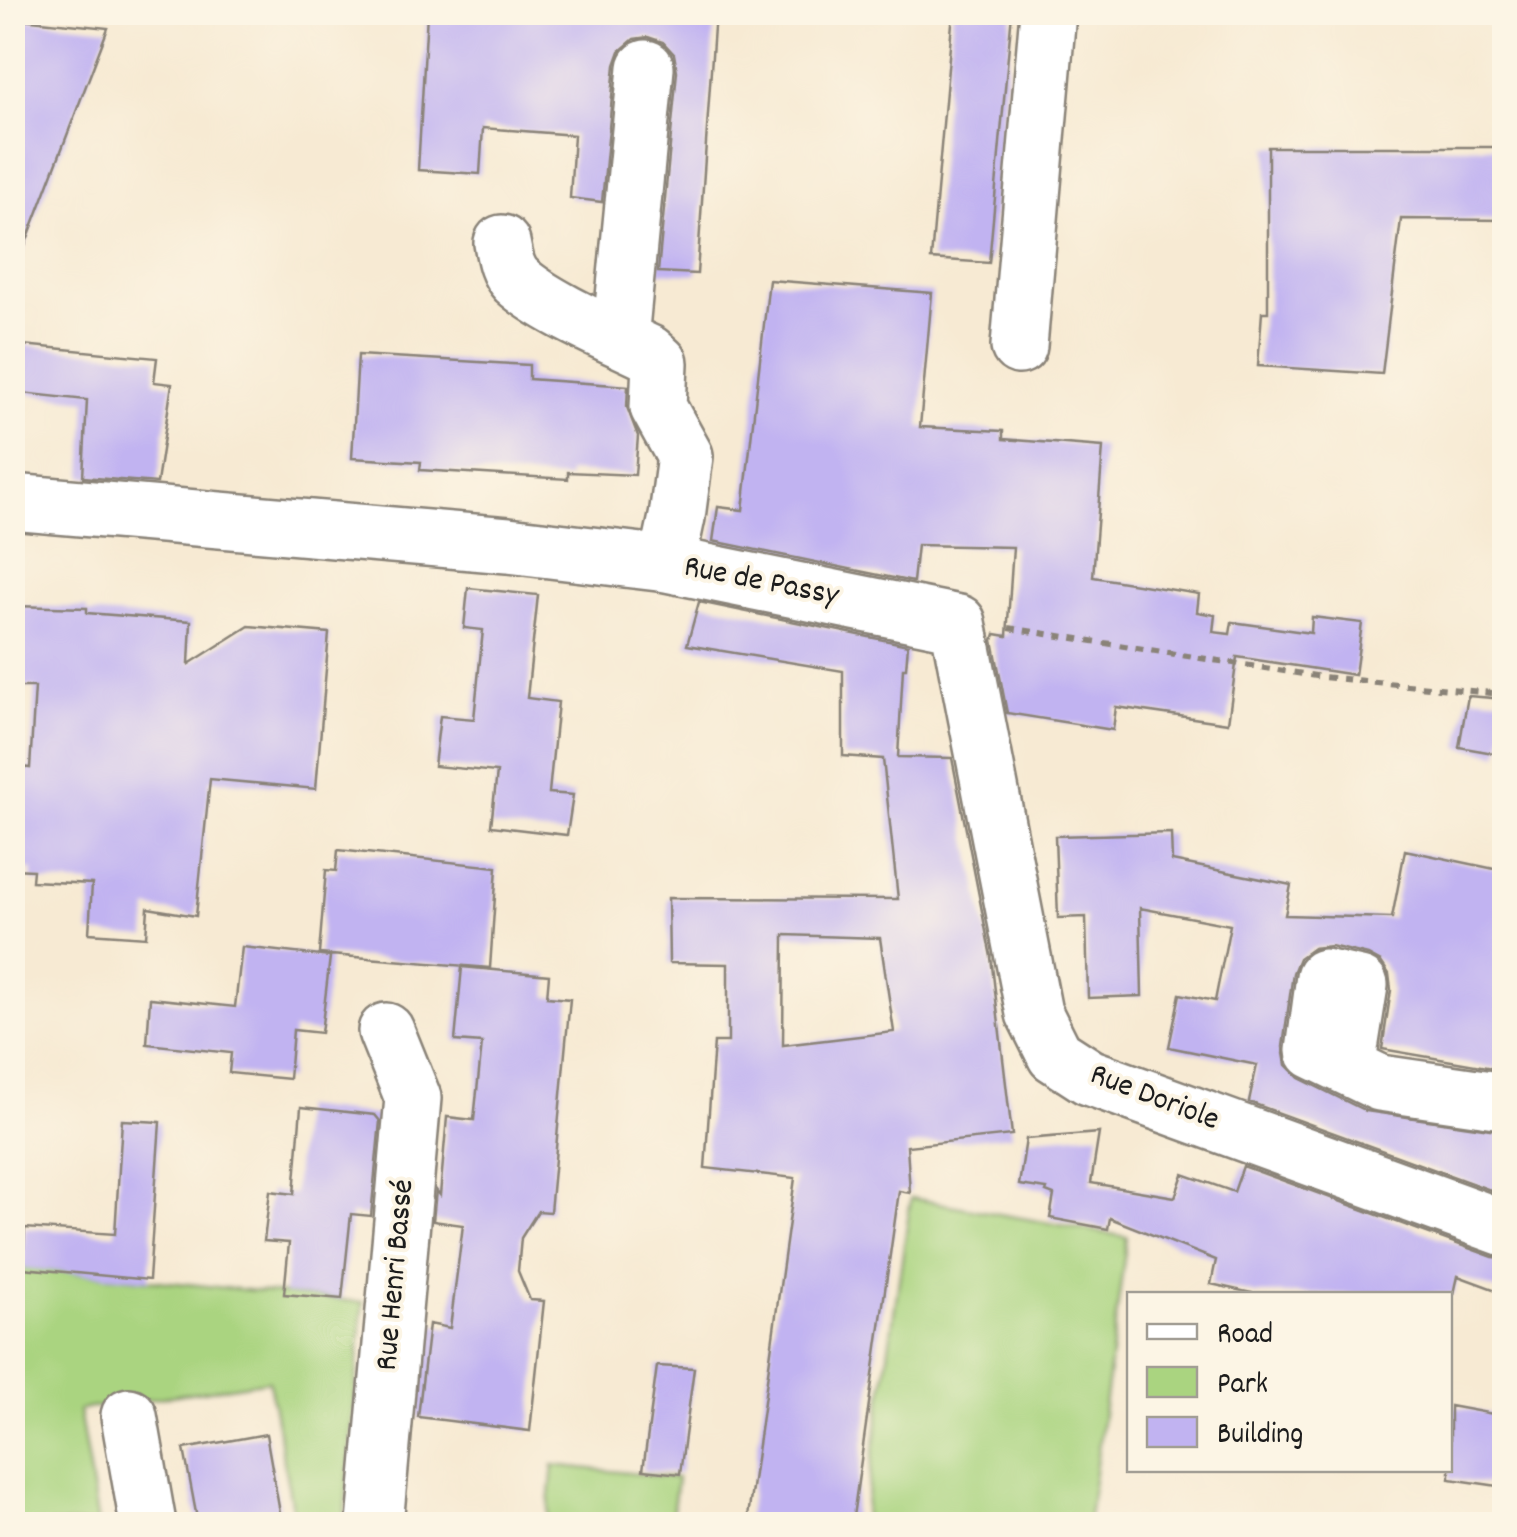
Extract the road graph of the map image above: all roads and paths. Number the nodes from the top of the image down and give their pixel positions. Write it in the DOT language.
graph roads {
  1 [pos="1048,12"];
  2 [pos="646,68"];
  3 [pos="502,243"];
  4 [pos="620,339"];
  5 [pos="1019,346"];
  6 [pos="12,502"];
  7 [pos="667,564"];
  8 [pos="958,623"];
  9 [pos="1504,694"];
  10 [pos="386,1031"];
  11 [pos="1347,1067"];
  12 [pos="1504,1101"];
  13 [pos="1504,1228"];
  14 [pos="129,1416"];
  15 [pos="148,1524"];
  16 [pos="375,1524"];
  1 -- 5 [label="street"];
  2 -- 4 [label="street"];
  3 -- 4 [label="street"];
  4 -- 7 [label="street"];
  6 -- 7 [label="street, Rue de Passy"];
  7 -- 8 [label="street, Rue de Passy"];
  8 -- 9 [label="path"];
  8 -- 13 [label="street, Rue Doriole"];
  10 -- 16 [label="street, Rue Henri Bassé"];
  11 -- 12 [label="street"];
  14 -- 15 [label="street"];
}
